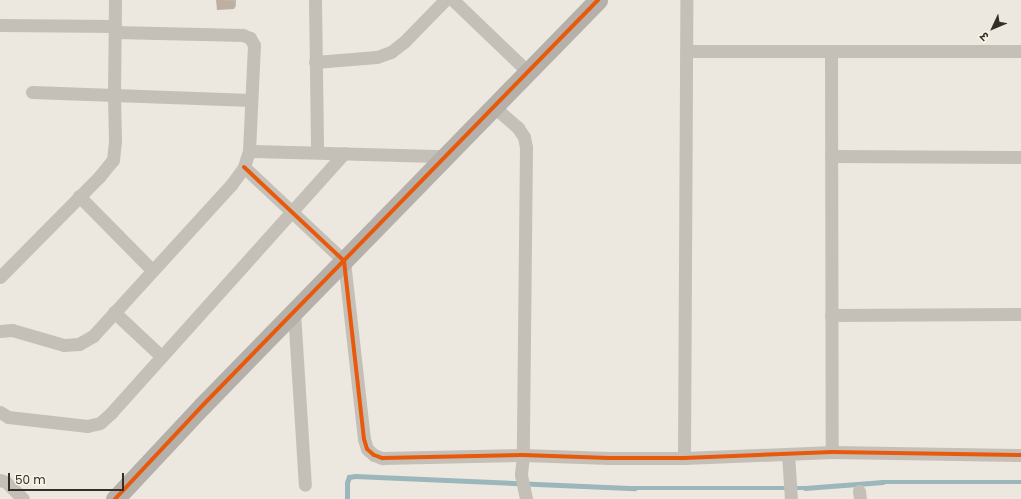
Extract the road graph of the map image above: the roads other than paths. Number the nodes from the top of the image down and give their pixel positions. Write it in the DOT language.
graph roads {
  1 [pos="115,0"];
  2 [pos="445,0"];
  3 [pos="453,0"];
  4 [pos="598,0"];
  5 [pos="686,0"];
  6 [pos="315,1"];
  7 [pos="0,25"];
  8 [pos="115,29"];
  9 [pos="686,51"];
  10 [pos="831,51"];
  11 [pos="1021,51"];
  12 [pos="315,62"];
  13 [pos="528,72"];
  14 [pos="32,92"];
  15 [pos="114,94"];
  16 [pos="251,100"];
  17 [pos="494,107"];
  18 [pos="249,151"];
  19 [pos="317,152"];
  20 [pos="344,153"];
  21 [pos="446,156"];
  22 [pos="831,156"];
  23 [pos="1021,156"];
  24 [pos="244,167"];
  25 [pos="79,196"];
  26 [pos="291,211"];
  27 [pos="344,261"];
  28 [pos="152,270"];
  29 [pos="0,277"];
  30 [pos="114,312"];
  31 [pos="294,312"];
  32 [pos="1021,314"];
  33 [pos="831,315"];
  34 [pos="0,331"];
  35 [pos="161,356"];
  36 [pos="0,412"];
  37 [pos="832,452"];
  38 [pos="788,454"];
  39 [pos="523,455"];
  40 [pos="1021,455"];
  41 [pos="684,458"];
  42 [pos="0,480"];
  43 [pos="305,484"];
  44 [pos="525,495"];
  45 [pos="791,498"];
  46 [pos="23,499"];
  47 [pos="115,499"];
  1 -- 8 [label="street"];
  2 -- 12 [label="street"];
  3 -- 13 [label="street"];
  4 -- 13 [label="street"];
  5 -- 9 [label="street"];
  6 -- 12 [label="street"];
  7 -- 8 [label="street"];
  8 -- 15 [label="street"];
  8 -- 16 [label="street"];
  9 -- 10 [label="street"];
  9 -- 41 [label="street"];
  10 -- 11 [label="street"];
  10 -- 22 [label="street"];
  12 -- 19 [label="street"];
  13 -- 17 [label="street"];
  14 -- 15 [label="street"];
  15 -- 16 [label="street"];
  15 -- 25 [label="street"];
  16 -- 18 [label="street"];
  17 -- 21 [label="street"];
  17 -- 39 [label="street"];
  18 -- 19 [label="street"];
  18 -- 24 [label="street"];
  19 -- 20 [label="street"];
  20 -- 21 [label="street"];
  20 -- 26 [label="street"];
  21 -- 27 [label="street"];
  22 -- 23 [label="street"];
  22 -- 33 [label="street"];
  24 -- 26 [label="street"];
  24 -- 28 [label="street"];
  25 -- 28 [label="street"];
  25 -- 29 [label="street"];
  26 -- 27 [label="street"];
  26 -- 35 [label="street"];
  27 -- 31 [label="street"];
  27 -- 39 [label="street"];
  28 -- 30 [label="street"];
  30 -- 34 [label="street"];
  30 -- 35 [label="street"];
  31 -- 43 [label="street"];
  31 -- 47 [label="street"];
  32 -- 33 [label="street"];
  33 -- 37 [label="street"];
  35 -- 36 [label="street"];
  37 -- 38 [label="street"];
  37 -- 40 [label="street"];
  38 -- 41 [label="street"];
  38 -- 45 [label="street"];
  39 -- 41 [label="street"];
  39 -- 44 [label="street"];
  42 -- 46 [label="street"];
}
